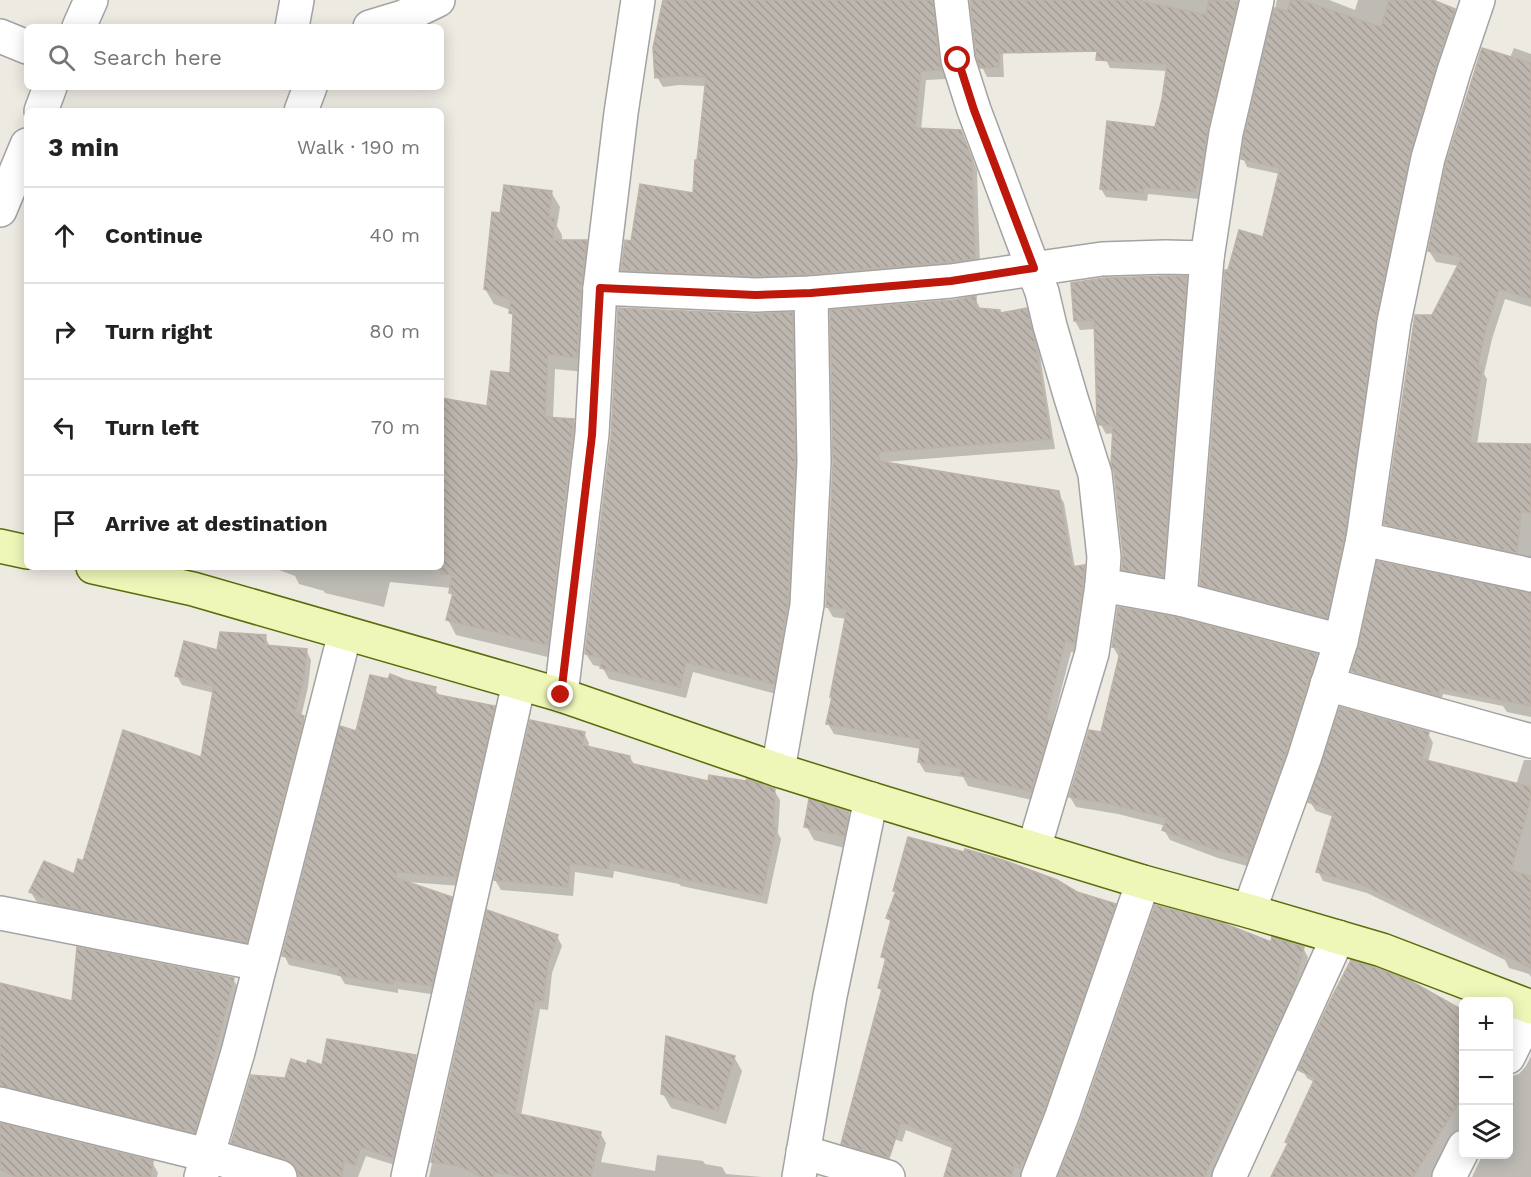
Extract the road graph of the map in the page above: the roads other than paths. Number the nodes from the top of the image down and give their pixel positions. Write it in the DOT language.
graph roads {
  1 [pos="91,0"];
  2 [pos="297,0"];
  3 [pos="438,0"];
  4 [pos="638,0"];
  5 [pos="951,0"];
  6 [pos="1257,0"];
  7 [pos="1478,0"];
  8 [pos="80,24"];
  9 [pos="293,24"];
  10 [pos="380,24"];
  11 [pos="0,36"];
  12 [pos="24,46"];
  13 [pos="49,90"];
  14 [pos="309,90"];
  15 [pos="42,108"];
  16 [pos="302,108"];
  17 [pos="24,152"];
  18 [pos="0,210"];
  19 [pos="1207,258"];
  20 [pos="1034,268"];
  21 [pos="600,288"];
  22 [pos="811,293"];
  23 [pos="1363,539"];
  24 [pos="0,546"];
  25 [pos="24,551"];
  26 [pos="121,570"];
  27 [pos="1531,575"];
  28 [pos="195,578"];
  29 [pos="1102,585"];
  30 [pos="1180,599"];
  31 [pos="345,633"];
  32 [pos="1341,641"];
  33 [pos="519,683"];
  34 [pos="1327,684"];
  35 [pos="561,695"];
  36 [pos="1531,741"];
  37 [pos="777,770"];
  38 [pos="871,800"];
  39 [pos="1034,848"];
  40 [pos="1143,882"];
  41 [pos="1249,911"];
  42 [pos="0,913"];
  43 [pos="1338,938"];
  44 [pos="260,964"];
  45 [pos="1531,1009"];
  46 [pos="1512,1051"];
  47 [pos="0,1104"];
  48 [pos="1459,1157"];
  49 [pos="801,1164"];
  50 [pos="204,1166"];
  51 [pos="280,1177"];
  52 [pos="408,1177"];
  53 [pos="888,1177"];
  54 [pos="1038,1177"];
  55 [pos="1229,1177"];
  56 [pos="1449,1177"];
  1 -- 8 [label="street"];
  2 -- 9 [label="street"];
  3 -- 10 [label="street"];
  4 -- 21 [label="street"];
  5 -- 20 [label="street"];
  6 -- 19 [label="street"];
  7 -- 23 [label="street"];
  11 -- 12 [label="street"];
  13 -- 15 [label="street"];
  14 -- 16 [label="street"];
  17 -- 18 [label="street"];
  19 -- 20 [label="street"];
  19 -- 30 [label="street"];
  20 -- 22 [label="street"];
  20 -- 29 [label="street"];
  21 -- 22 [label="street"];
  21 -- 35 [label="street"];
  22 -- 37 [label="street"];
  23 -- 27 [label="street"];
  23 -- 32 [label="street"];
  24 -- 25 [label="street"];
  26 -- 28 [label="street"];
  28 -- 31 [label="street"];
  29 -- 30 [label="street"];
  29 -- 39 [label="street"];
  30 -- 32 [label="street"];
  31 -- 33 [label="street"];
  31 -- 44 [label="street"];
  32 -- 34 [label="street"];
  33 -- 35 [label="street"];
  33 -- 52 [label="street"];
  34 -- 36 [label="street"];
  34 -- 41 [label="street"];
  35 -- 37 [label="street"];
  37 -- 38 [label="street"];
  38 -- 39 [label="street"];
  38 -- 49 [label="street"];
  39 -- 40 [label="street"];
  40 -- 41 [label="street"];
  40 -- 54 [label="street"];
  41 -- 43 [label="street"];
  42 -- 44 [label="street"];
  43 -- 45 [label="street"];
  43 -- 55 [label="street"];
  44 -- 50 [label="street"];
  45 -- 46 [label="street"];
  47 -- 50 [label="street"];
  48 -- 56 [label="street"];
  49 -- 53 [label="street"];
  50 -- 51 [label="street"];
}
